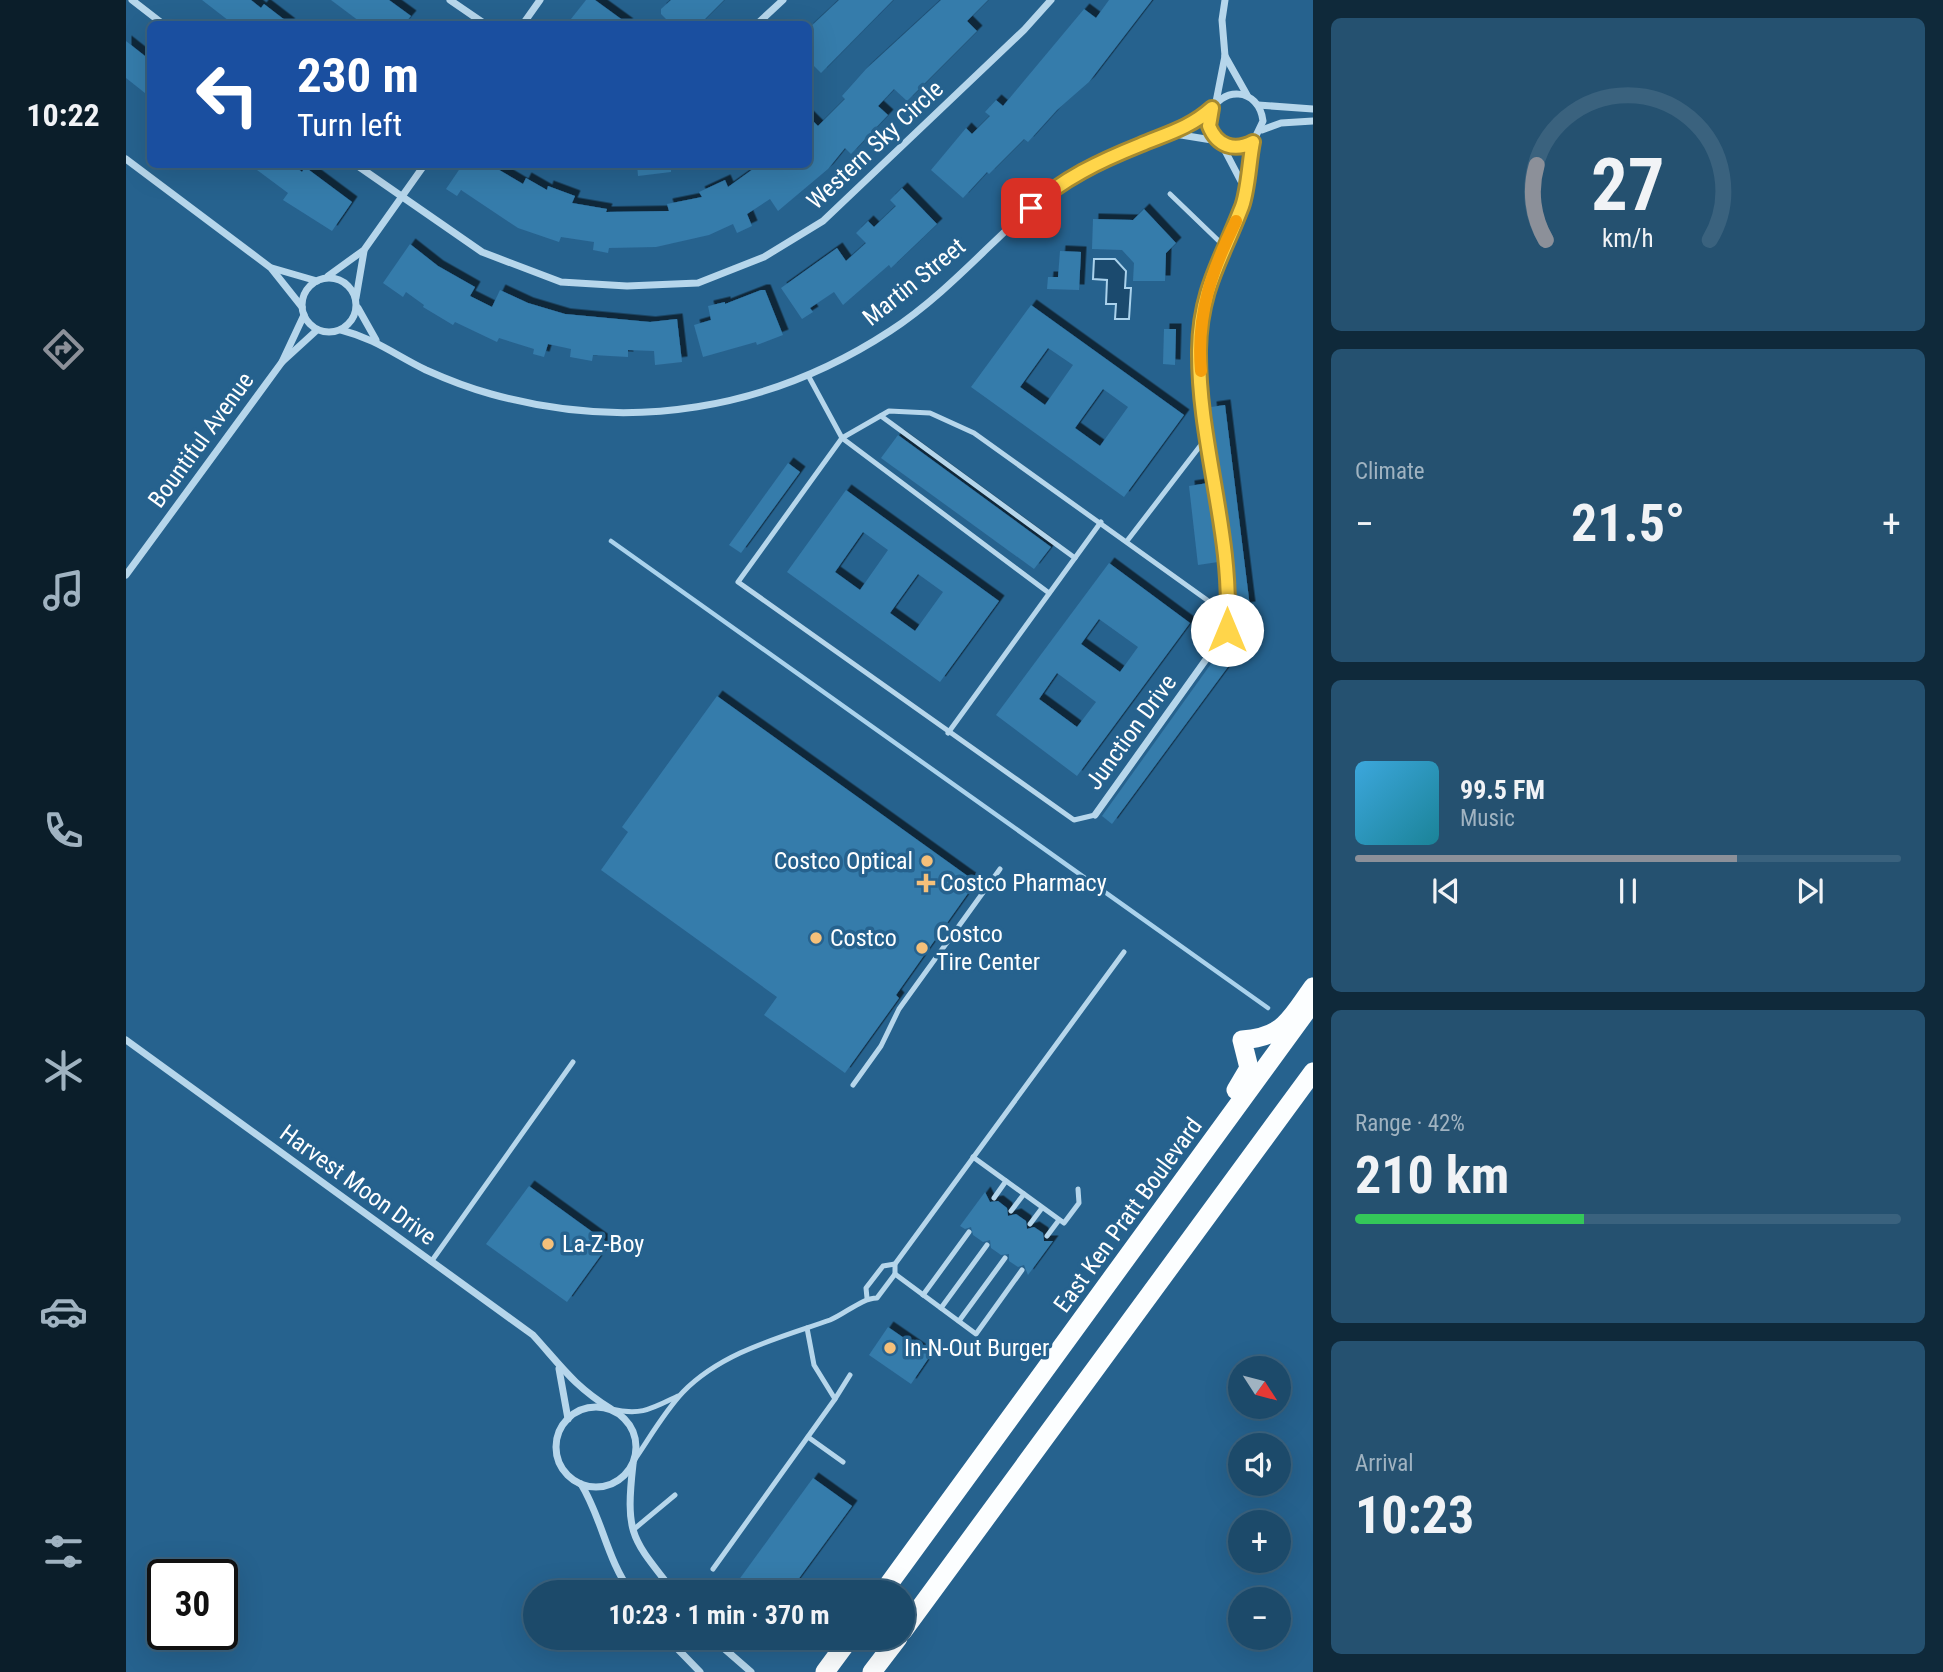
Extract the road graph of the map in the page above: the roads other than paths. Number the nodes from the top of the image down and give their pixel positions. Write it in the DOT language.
graph roads {
  1 [pos="132,0"];
  2 [pos="450,0"];
  3 [pos="540,0"];
  4 [pos="783,0"];
  5 [pos="1051,0"];
  6 [pos="1225,0"];
  7 [pos="159,21"];
  8 [pos="481,21"];
  9 [pos="525,21"];
  10 [pos="760,21"];
  11 [pos="1225,56"];
  12 [pos="1247,95"];
  13 [pos="1214,105"];
  14 [pos="1258,105"];
  15 [pos="1313,109"];
  16 [pos="1313,121"];
  17 [pos="1262,130"];
  18 [pos="1174,134"];
  19 [pos="1220,142"];
  20 [pos="1253,142"];
  21 [pos="126,159"];
  22 [pos="360,168"];
  23 [pos="422,168"];
  24 [pos="1244,187"];
  25 [pos="1170,194"];
  26 [pos="401,198"];
  27 [pos="1224,246"];
  28 [pos="364,250"];
  29 [pos="271,268"];
  30 [pos="320,280"];
  31 [pos="356,303"];
  32 [pos="303,311"];
  33 [pos="317,330"];
  34 [pos="341,330"];
  35 [pos="376,341"];
  36 [pos="282,362"];
  37 [pos="809,377"];
  38 [pos="881,416"];
  39 [pos="1207,437"];
  40 [pos="842,438"];
  41 [pos="1101,522"];
  42 [pos="1127,541"];
  43 [pos="1075,558"];
  44 [pos="126,575"];
  45 [pos="1049,593"];
  46 [pos="1228,615"];
  47 [pos="948,733"];
  48 [pos="1095,815"];
  49 [pos="1000,869"];
  50 [pos="1124,952"];
  51 [pos="1313,987"];
  52 [pos="1313,1002"];
  53 [pos="126,1040"];
  54 [pos="573,1062"];
  55 [pos="1313,1072"];
  56 [pos="852,1085"];
  57 [pos="1202,1154"];
  58 [pos="973,1157"];
  59 [pos="1006,1181"];
  60 [pos="1079,1189"];
  61 [pos="1024,1194"];
  62 [pos="994,1198"];
  63 [pos="1042,1208"];
  64 [pos="1011,1211"];
  65 [pos="1061,1222"];
  66 [pos="1030,1224"];
  67 [pos="969,1232"];
  68 [pos="1047,1236"];
  69 [pos="987,1245"];
  70 [pos="1005,1258"];
  71 [pos="431,1262"];
  72 [pos="894,1264"];
  73 [pos="1022,1270"];
  74 [pos="895,1274"];
  75 [pos="923,1295"];
  76 [pos="867,1298"];
  77 [pos="941,1308"];
  78 [pos="959,1321"];
  79 [pos="807,1328"];
  80 [pos="559,1368"];
  81 [pos="850,1375"];
  82 [pos="680,1395"];
  83 [pos="835,1399"];
  84 [pos="611,1409"];
  85 [pos="568,1419"];
  86 [pos="808,1437"];
  87 [pos="633,1462"];
  88 [pos="843,1462"];
  89 [pos="581,1484"];
  90 [pos="675,1495"];
  91 [pos="633,1530"];
  92 [pos="713,1569"];
  93 [pos="624,1580"];
  94 [pos="664,1580"];
  95 [pos="892,1580"];
  96 [pos="915,1614"];
  97 [pos="679,1650"];
  98 [pos="726,1650"];
  99 [pos="841,1650"];
  100 [pos="889,1650"];
  101 [pos="700,1672"];
  102 [pos="751,1672"];
  103 [pos="825,1672"];
  104 [pos="873,1672"];
  1 -- 7 [label="street"];
  2 -- 8 [label="street"];
  3 -- 9 [label="street"];
  4 -- 10 [label="street"];
  5 -- 26 [label="street, Western Sky Circle"];
  6 -- 11 [label="street"];
  11 -- 12 [label="street"];
  11 -- 13 [label="street"];
  12 -- 13 [label="street"];
  12 -- 14 [label="street"];
  13 -- 18 [label="street, Martin Street"];
  13 -- 19 [label="street"];
  14 -- 15 [label="street"];
  14 -- 17 [label="street"];
  16 -- 17 [label="street"];
  17 -- 20 [label="street"];
  18 -- 19 [label="street, Martin Street"];
  18 -- 37 [label="street, Martin Street"];
  19 -- 20 [label="street"];
  19 -- 24 [label="street"];
  20 -- 24 [label="street, Junction Drive"];
  21 -- 29 [label="street"];
  22 -- 26 [label="street, Western Sky Circle"];
  23 -- 26 [label="street"];
  24 -- 27 [label="street, Junction Drive"];
  25 -- 27 [label="lane"];
  26 -- 28 [label="street"];
  27 -- 39 [label="street, Junction Drive"];
  28 -- 30 [label="street"];
  28 -- 31 [label="street"];
  29 -- 30 [label="street"];
  29 -- 32 [label="street"];
  30 -- 31 [label="street"];
  30 -- 32 [label="street"];
  31 -- 34 [label="street"];
  31 -- 35 [label="street"];
  32 -- 33 [label="street"];
  32 -- 36 [label="street"];
  33 -- 34 [label="street"];
  33 -- 36 [label="street"];
  34 -- 35 [label="street, Martin Street"];
  35 -- 37 [label="street, Martin Street"];
  36 -- 44 [label="street, Bountiful Avenue"];
  37 -- 40 [label="lane"];
  38 -- 40 [label="lane"];
  38 -- 41 [label="lane"];
  38 -- 43 [label="lane"];
  39 -- 42 [label="lane"];
  39 -- 46 [label="street, Junction Drive"];
  40 -- 45 [label="lane"];
  40 -- 47 [label="lane"];
  41 -- 42 [label="lane"];
  41 -- 43 [label="lane"];
  42 -- 46 [label="lane"];
  43 -- 45 [label="lane"];
  45 -- 47 [label="lane"];
  46 -- 48 [label="street, Junction Drive"];
  47 -- 48 [label="lane"];
  49 -- 56 [label="lane"];
  50 -- 58 [label="lane"];
  51 -- 57 [label="highway"];
  52 -- 57 [label="highway, East Ken Pratt Boulevard"];
  53 -- 71 [label="street, Harvest Moon Drive"];
  54 -- 71 [label="lane"];
  55 -- 96 [label="highway"];
  57 -- 95 [label="highway, East Ken Pratt Boulevard"];
  58 -- 59 [label="lane"];
  58 -- 72 [label="lane"];
  59 -- 61 [label="lane"];
  59 -- 62 [label="lane"];
  60 -- 65 [label="lane"];
  61 -- 63 [label="lane"];
  61 -- 64 [label="lane"];
  63 -- 65 [label="lane"];
  63 -- 66 [label="lane"];
  65 -- 68 [label="lane"];
  67 -- 75 [label="lane"];
  69 -- 77 [label="lane"];
  70 -- 78 [label="lane"];
  71 -- 80 [label="street, Harvest Moon Drive"];
  72 -- 74 [label="lane"];
  72 -- 76 [label="lane"];
  73 -- 78 [label="lane"];
  74 -- 75 [label="lane"];
  74 -- 76 [label="lane"];
  75 -- 77 [label="lane"];
  76 -- 79 [label="lane"];
  77 -- 78 [label="lane"];
  79 -- 82 [label="lane"];
  79 -- 83 [label="lane"];
  80 -- 84 [label="street, Harvest Moon Drive"];
  80 -- 85 [label="street, Harvest Moon Drive"];
  81 -- 83 [label="lane"];
  82 -- 84 [label="lane"];
  82 -- 87 [label="lane"];
  83 -- 86 [label="lane"];
  84 -- 85 [label="street"];
  84 -- 87 [label="street"];
  85 -- 89 [label="street"];
  86 -- 88 [label="lane"];
  86 -- 92 [label="lane"];
  87 -- 89 [label="street"];
  87 -- 91 [label="street"];
  89 -- 93 [label="street"];
  90 -- 91 [label="lane"];
  91 -- 94 [label="street"];
  97 -- 101 [label="street"];
  98 -- 102 [label="street"];
  99 -- 103 [label="highway"];
  100 -- 104 [label="highway"];
}
